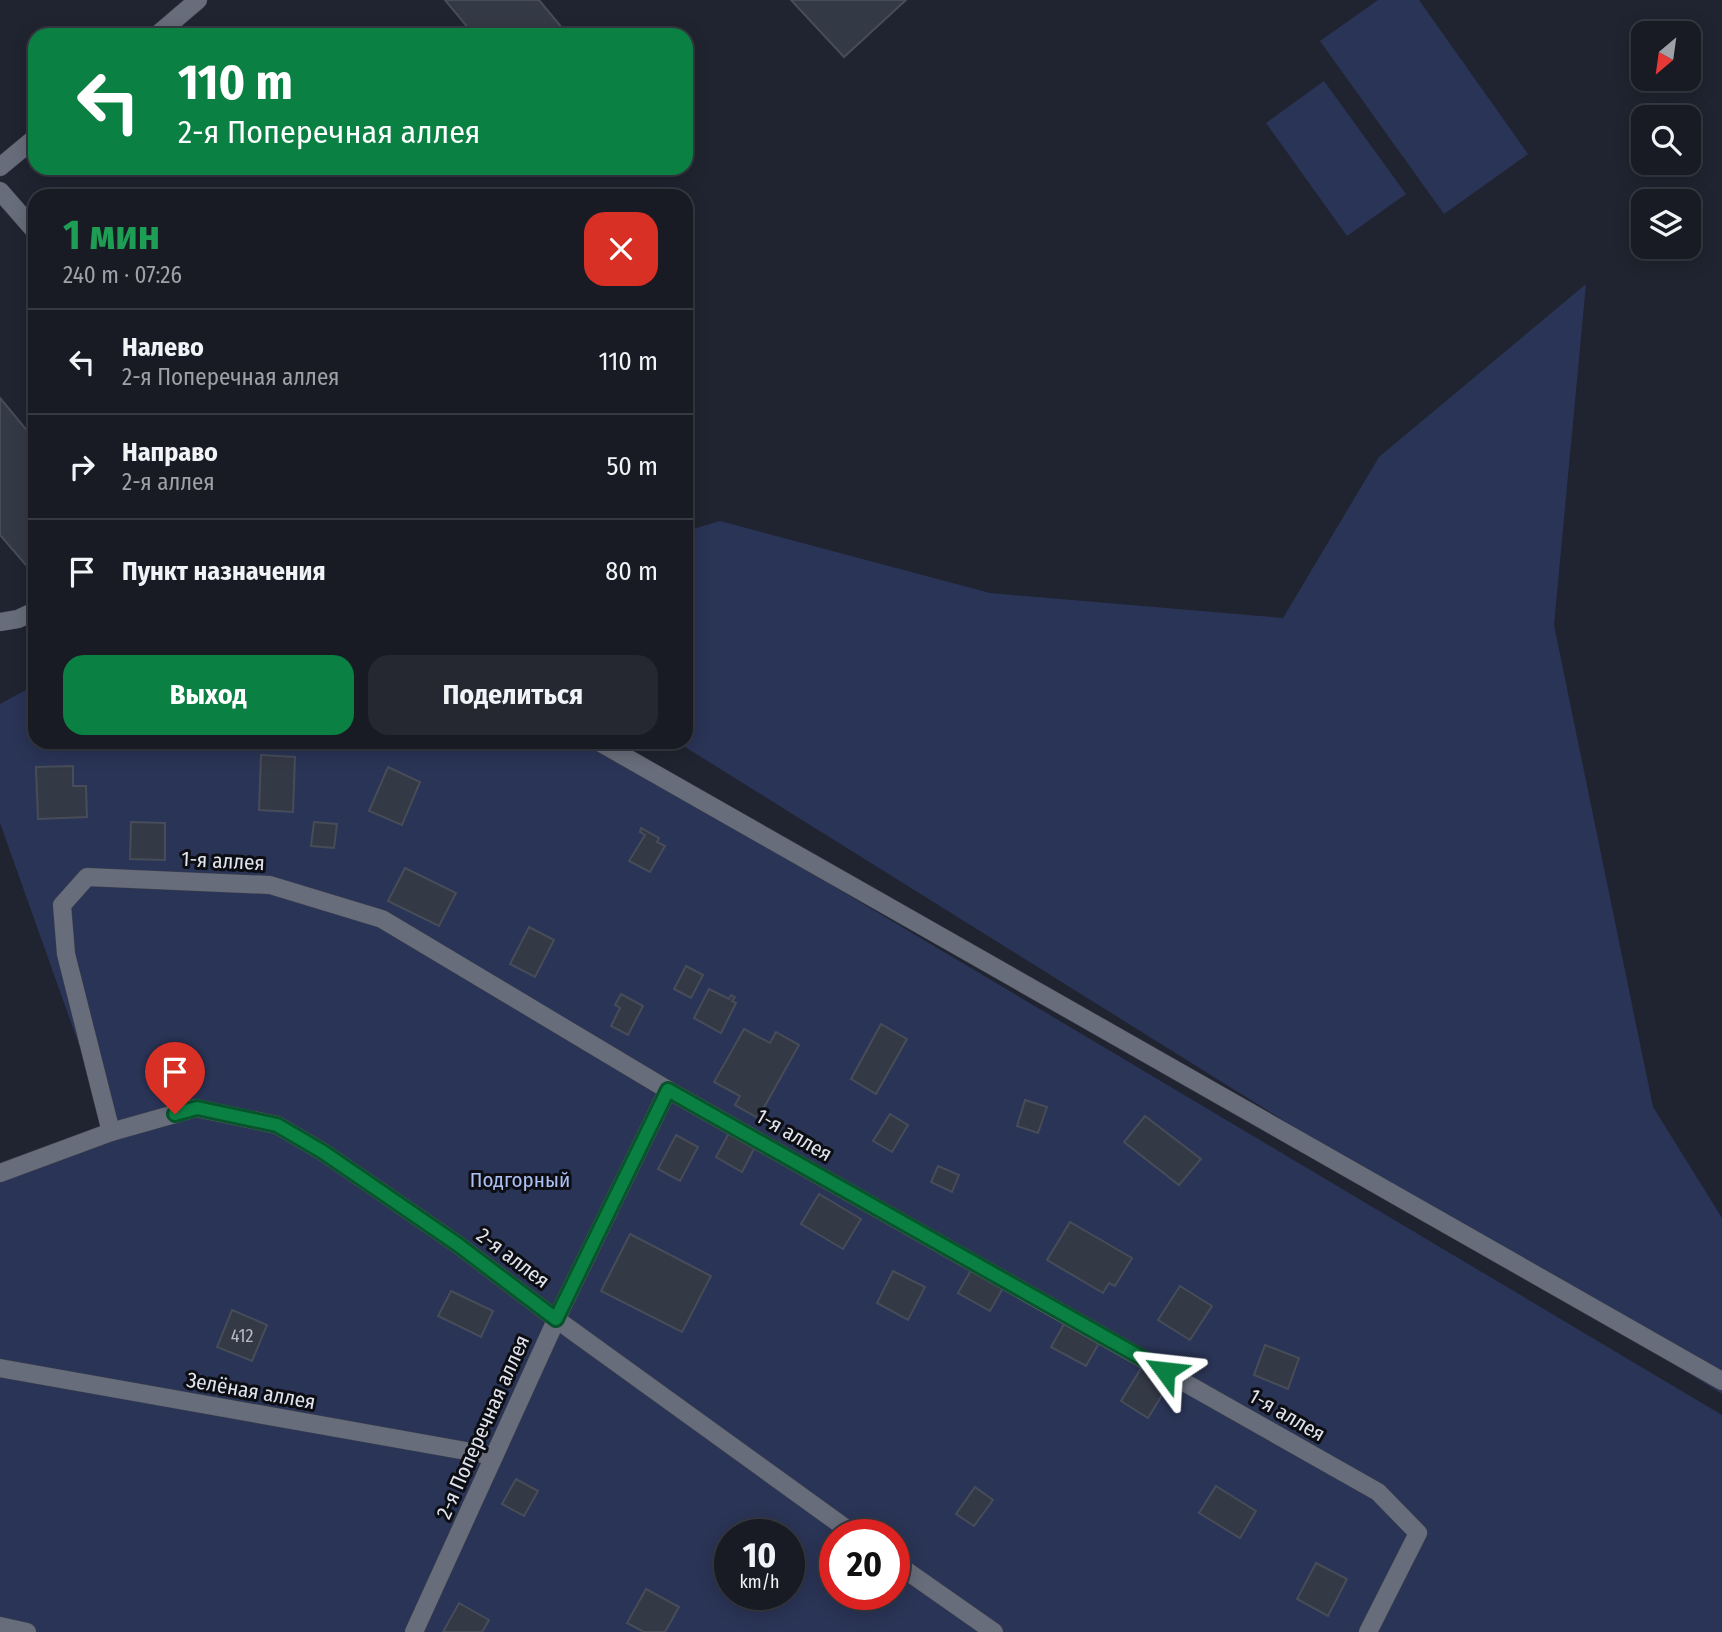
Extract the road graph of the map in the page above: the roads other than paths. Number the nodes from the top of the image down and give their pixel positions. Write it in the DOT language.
graph roads {
  1 [pos="198,0"];
  2 [pos="165,28"];
  3 [pos="28,144"];
  4 [pos="0,167"];
  5 [pos="0,191"];
  6 [pos="28,223"];
  7 [pos="28,614"];
  8 [pos="0,622"];
  9 [pos="611,749"];
  10 [pos="668,1090"];
  11 [pos="111,1132"];
  12 [pos="0,1173"];
  13 [pos="556,1319"];
  14 [pos="0,1368"];
  15 [pos="1722,1381"];
  16 [pos="494,1456"];
  17 [pos="833,1519"];
  18 [pos="910,1573"];
  19 [pos="0,1626"];
  20 [pos="27,1632"];
  21 [pos="414,1632"];
  22 [pos="994,1632"];
  23 [pos="1368,1632"];
  1 -- 2 [label="lane"];
  3 -- 4 [label="lane"];
  5 -- 6 [label="lane"];
  7 -- 8 [label="lane"];
  9 -- 15 [label="lane"];
  10 -- 11 [label="lane, 1-я аллея"];
  10 -- 13 [label="lane, 2-я Поперечная аллея"];
  10 -- 23 [label="lane, 1-я аллея"];
  11 -- 12 [label="lane, 2-я аллея"];
  11 -- 13 [label="lane, 2-я аллея"];
  13 -- 16 [label="lane, 2-я Поперечная аллея"];
  13 -- 17 [label="lane, 2-я аллея"];
  14 -- 16 [label="lane, Зелёная аллея"];
  16 -- 21 [label="lane, 2-я Поперечная аллея"];
  18 -- 22 [label="lane"];
  19 -- 20 [label="lane"];
}
